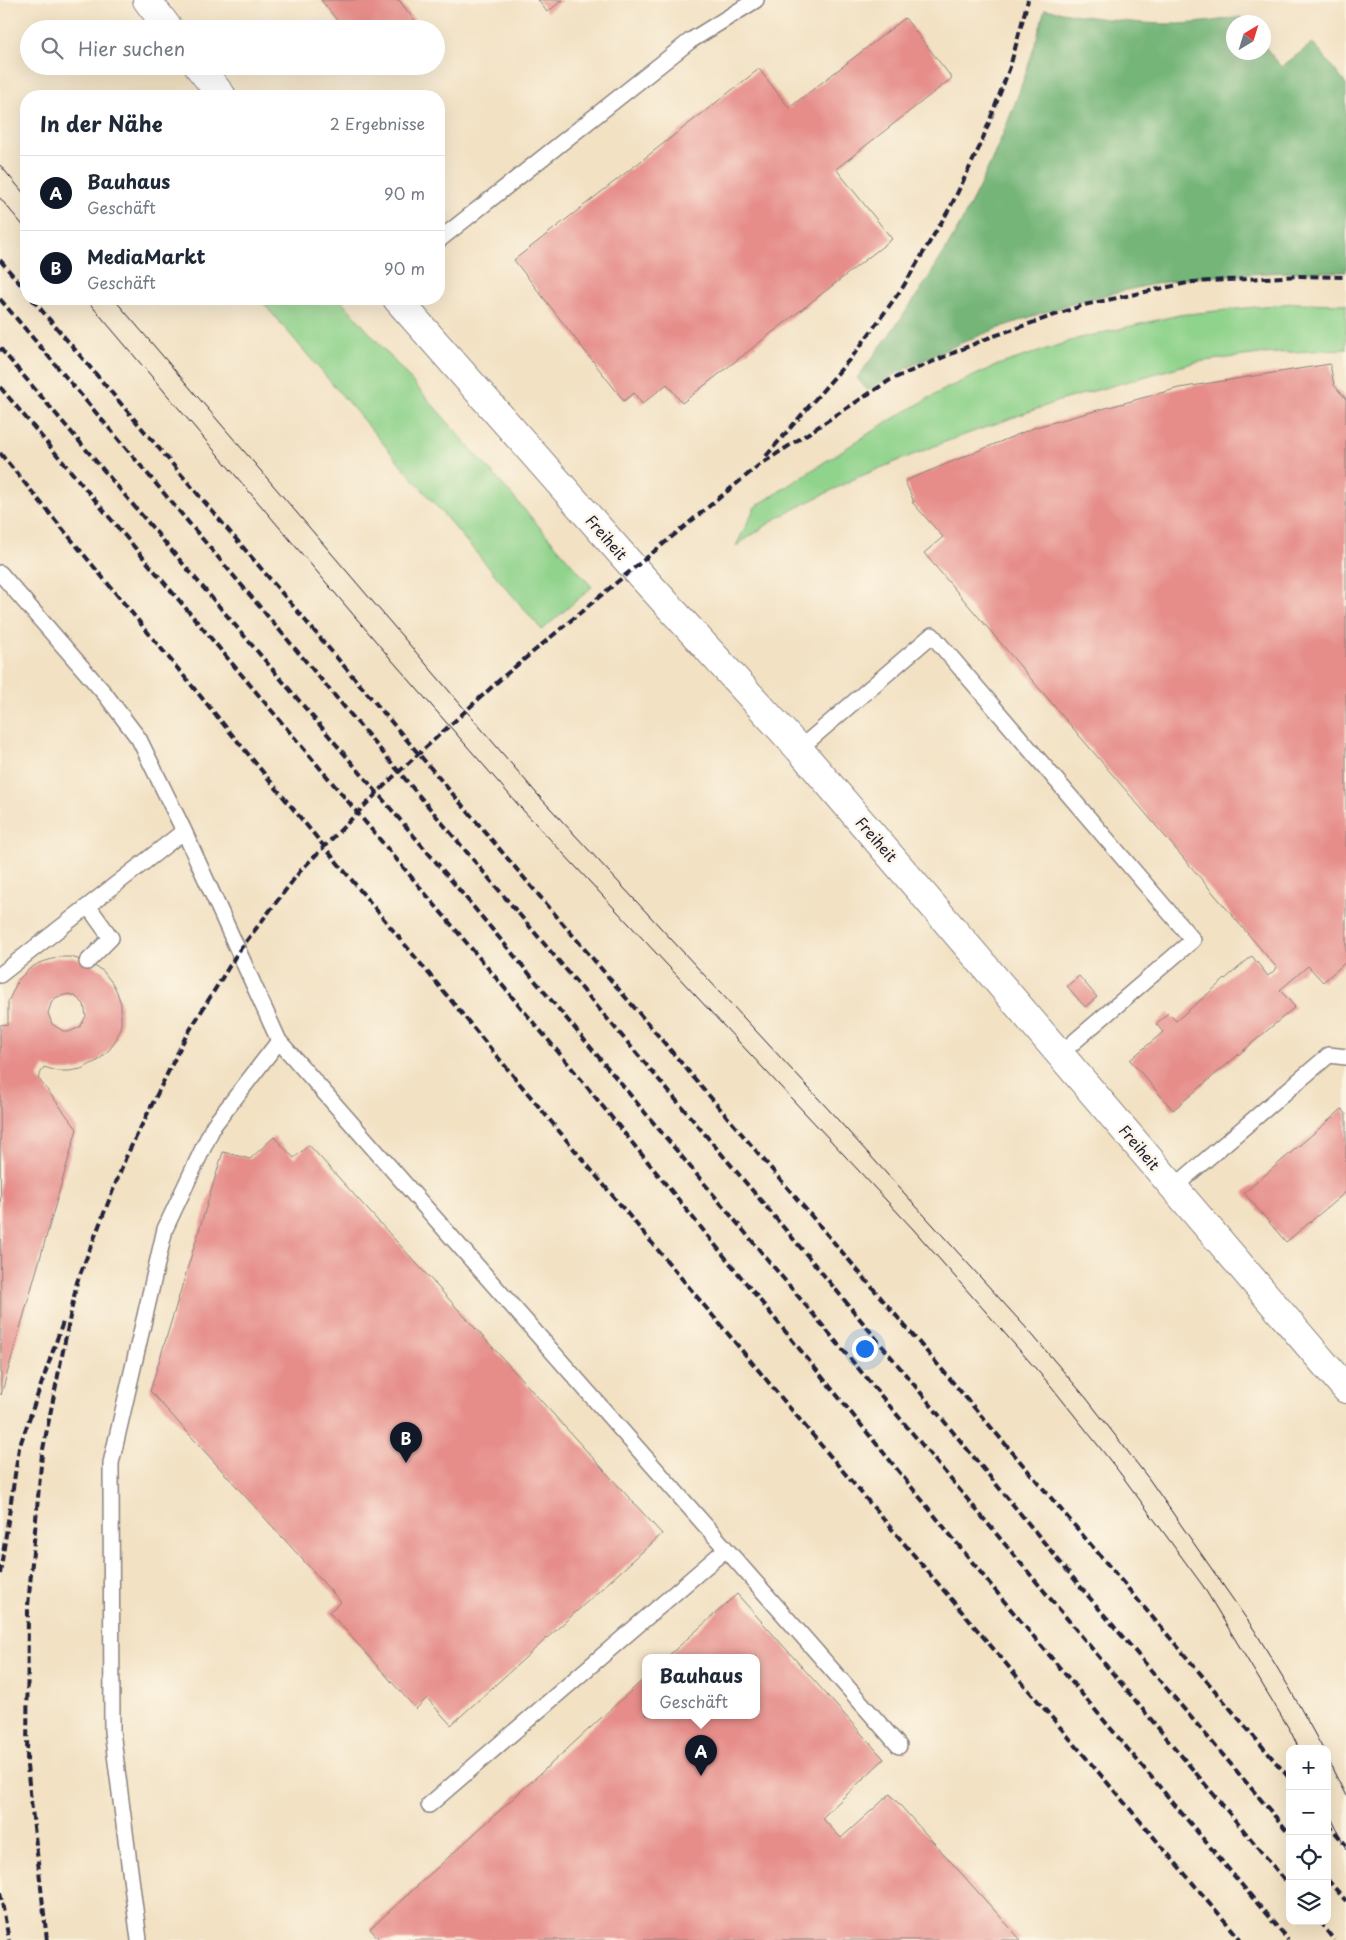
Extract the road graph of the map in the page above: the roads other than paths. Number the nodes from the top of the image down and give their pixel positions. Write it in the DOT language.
graph roads {
  1 [pos="147,0"];
  2 [pos="756,0"];
  3 [pos="162,20"];
  4 [pos="205,75"];
  5 [pos="217,90"];
  6 [pos="445,235"];
  7 [pos="402,305"];
  8 [pos="0,573"];
  9 [pos="800,749"];
  10 [pos="184,831"];
  11 [pos="88,906"];
  12 [pos="88,962"];
  13 [pos="0,975"];
  14 [pos="279,1041"];
  15 [pos="1061,1053"];
  16 [pos="1346,1056"];
  17 [pos="1174,1187"];
  18 [pos="1346,1388"];
  19 [pos="726,1548"];
  20 [pos="899,1746"];
  21 [pos="429,1805"];
  22 [pos="139,1940"];
  1 -- 3 [label="street"];
  2 -- 6 [label="lane"];
  4 -- 5 [label="street"];
  7 -- 9 [label="street, Freiheit"];
  8 -- 10 [label="lane"];
  9 -- 15 [label="street, Freiheit"];
  9 -- 15 [label="lane"];
  10 -- 11 [label="lane"];
  10 -- 14 [label="lane"];
  11 -- 12 [label="lane"];
  11 -- 13 [label="lane"];
  14 -- 19 [label="lane"];
  14 -- 22 [label="lane"];
  15 -- 17 [label="street, Freiheit"];
  16 -- 17 [label="lane"];
  17 -- 18 [label="street, Freiheit"];
  19 -- 20 [label="lane"];
  19 -- 21 [label="lane"];
}
